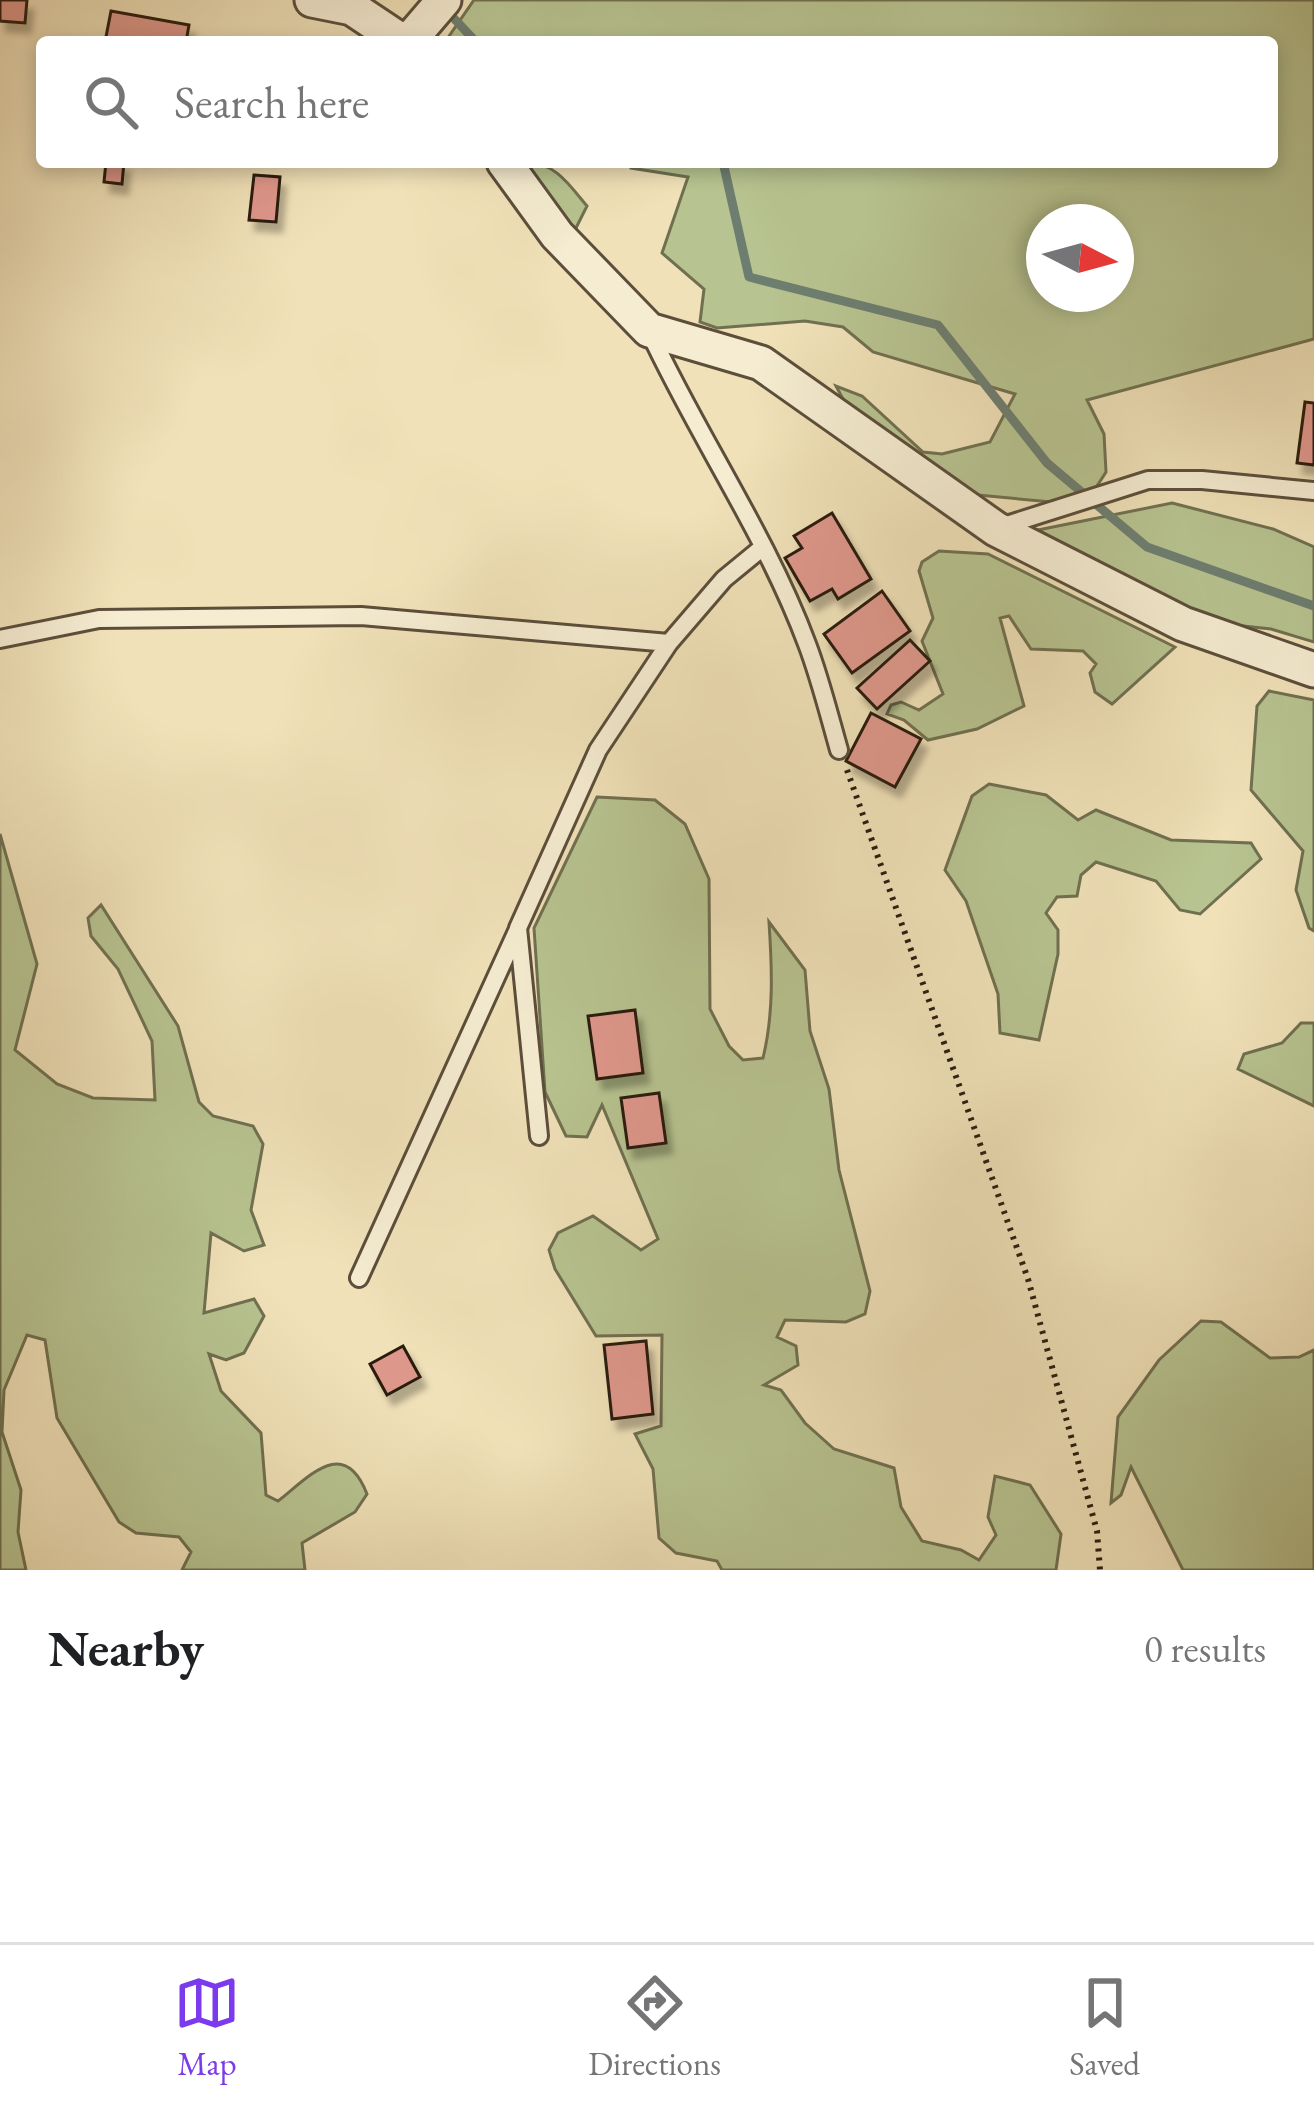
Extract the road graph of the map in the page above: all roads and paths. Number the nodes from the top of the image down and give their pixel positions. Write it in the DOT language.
graph roads {
  1 [pos="312,0"];
  2 [pos="444,0"];
  3 [pos="358,4"];
  4 [pos="398,36"];
  5 [pos="411,36"];
  6 [pos="508,168"];
  7 [pos="649,330"];
  8 [pos="1314,491"];
  9 [pos="996,529"];
  10 [pos="763,547"];
  11 [pos="0,639"];
  12 [pos="669,643"];
  13 [pos="1314,670"];
  14 [pos="839,750"];
  15 [pos="518,928"];
  16 [pos="539,1136"];
  17 [pos="359,1278"];
  18 [pos="1100,1570"];
  1 -- 3 [label="street"];
  2 -- 5 [label="street"];
  3 -- 4 [label="street"];
  6 -- 7 [label="street"];
  7 -- 9 [label="street"];
  7 -- 10 [label="lane"];
  8 -- 9 [label="lane"];
  9 -- 13 [label="street"];
  10 -- 12 [label="lane"];
  10 -- 14 [label="lane"];
  11 -- 12 [label="lane"];
  12 -- 15 [label="lane"];
  14 -- 18 [label="path"];
  15 -- 16 [label="lane"];
  15 -- 17 [label="lane"];
}
